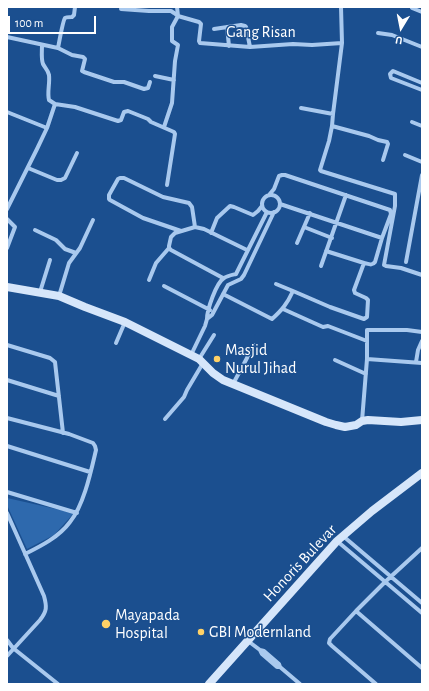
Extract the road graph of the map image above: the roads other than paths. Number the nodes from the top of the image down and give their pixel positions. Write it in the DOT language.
graph roads {
  1 [pos="75,7"];
  2 [pos="177,7"];
  3 [pos="341,7"];
  4 [pos="412,8"];
  5 [pos="120,9"];
  6 [pos="149,9"];
  7 [pos="422,12"];
  8 [pos="178,16"];
  9 [pos="227,27"];
  10 [pos="214,29"];
  11 [pos="378,33"];
  12 [pos="7,37"];
  13 [pos="342,43"];
  14 [pos="42,45"];
  15 [pos="229,46"];
  16 [pos="422,47"];
  17 [pos="58,48"];
  18 [pos="250,48"];
  19 [pos="156,76"];
  20 [pos="174,80"];
  21 [pos="150,82"];
  22 [pos="422,83"];
  23 [pos="422,90"];
  24 [pos="55,104"];
  25 [pos="302,108"];
  26 [pos="7,112"];
  27 [pos="333,114"];
  28 [pos="412,122"];
  29 [pos="332,126"];
  30 [pos="422,126"];
  31 [pos="164,127"];
  32 [pos="47,128"];
  33 [pos="77,153"];
  34 [pos="405,156"];
  35 [pos="383,160"];
  36 [pos="422,162"];
  37 [pos="28,168"];
  38 [pos="422,175"];
  39 [pos="167,185"];
  40 [pos="272,195"];
  41 [pos="346,195"];
  42 [pos="280,205"];
  43 [pos="7,209"];
  44 [pos="265,210"];
  45 [pos="274,212"];
  46 [pos="310,213"];
  47 [pos="7,219"];
  48 [pos="93,220"];
  49 [pos="337,222"];
  50 [pos="195,227"];
  51 [pos="304,227"];
  52 [pos="35,230"];
  53 [pos="181,231"];
  54 [pos="211,233"];
  55 [pos="332,238"];
  56 [pos="382,238"];
  57 [pos="298,243"];
  58 [pos="7,248"];
  59 [pos="169,248"];
  60 [pos="247,250"];
  61 [pos="326,251"];
  62 [pos="76,253"];
  63 [pos="50,260"];
  64 [pos="406,262"];
  65 [pos="364,263"];
  66 [pos="321,266"];
  67 [pos="422,275"];
  68 [pos="223,278"];
  69 [pos="149,280"];
  70 [pos="276,284"];
  71 [pos="7,286"];
  72 [pos="164,286"];
  73 [pos="293,291"];
  74 [pos="40,292"];
  75 [pos="223,294"];
  76 [pos="59,296"];
  77 [pos="208,309"];
  78 [pos="283,309"];
  79 [pos="214,312"];
  80 [pos="207,319"];
  81 [pos="125,322"];
  82 [pos="422,332"];
  83 [pos="214,335"];
  84 [pos="367,341"];
  85 [pos="422,342"];
  86 [pos="116,343"];
  87 [pos="7,345"];
  88 [pos="254,345"];
  89 [pos="191,355"];
  90 [pos="367,359"];
  91 [pos="335,360"];
  92 [pos="201,361"];
  93 [pos="416,362"];
  94 [pos="422,362"];
  95 [pos="366,374"];
  96 [pos="7,380"];
  97 [pos="233,385"];
  98 [pos="59,396"];
  99 [pos="7,418"];
  100 [pos="165,419"];
  101 [pos="422,420"];
  102 [pos="362,421"];
  103 [pos="63,433"];
  104 [pos="7,446"];
  105 [pos="90,472"];
  106 [pos="422,473"];
  107 [pos="7,492"];
  108 [pos="77,512"];
  109 [pos="7,513"];
  110 [pos="340,538"];
  111 [pos="422,548"];
  112 [pos="25,554"];
  113 [pos="391,576"];
  114 [pos="385,582"];
  115 [pos="422,603"];
  116 [pos="356,611"];
  117 [pos="422,613"];
  118 [pos="7,640"];
  119 [pos="248,641"];
  120 [pos="14,648"];
  121 [pos="7,656"];
  122 [pos="422,668"];
  123 [pos="58,684"];
  124 [pos="209,684"];
  125 [pos="300,684"];
  126 [pos="376,684"];
  1 -- 17 [label="street"];
  2 -- 8 [label="street"];
  3 -- 13 [label="street"];
  4 -- 7 [label="street"];
  5 -- 6 [label="street"];
  6 -- 8 [label="street"];
  8 -- 15 [label="street, Gang Risan"];
  8 -- 20 [label="street"];
  9 -- 10 [label="street"];
  9 -- 15 [label="street"];
  9 -- 18 [label="street"];
  11 -- 16 [label="street"];
  12 -- 14 [label="street"];
  13 -- 18 [label="street, Gang Risan"];
  13 -- 27 [label="street"];
  14 -- 17 [label="street"];
  14 -- 24 [label="street"];
  15 -- 18 [label="street, Gang Risan"];
  17 -- 21 [label="street"];
  19 -- 20 [label="street"];
  20 -- 31 [label="street"];
  22 -- 23 [label="street"];
  24 -- 31 [label="street"];
  24 -- 32 [label="street"];
  25 -- 27 [label="street"];
  26 -- 32 [label="street"];
  27 -- 29 [label="street"];
  28 -- 30 [label="street"];
  29 -- 35 [label="street"];
  29 -- 67 [label="street"];
  31 -- 39 [label="street"];
  32 -- 37 [label="street"];
  33 -- 37 [label="street"];
  34 -- 36 [label="street"];
  37 -- 43 [label="street"];
  38 -- 64 [label="street"];
  40 -- 41 [label="street"];
  40 -- 42 [label="street"];
  40 -- 44 [label="street"];
  41 -- 49 [label="street"];
  41 -- 56 [label="street"];
  42 -- 45 [label="street"];
  42 -- 46 [label="street"];
  44 -- 45 [label="street"];
  44 -- 54 [label="street"];
  44 -- 60 [label="street"];
  45 -- 75 [label="street"];
  46 -- 49 [label="street"];
  46 -- 51 [label="street"];
  47 -- 58 [label="street"];
  48 -- 62 [label="street"];
  49 -- 55 [label="street"];
  49 -- 56 [label="street"];
  50 -- 53 [label="street"];
  50 -- 53 [label="street"];
  50 -- 54 [label="street"];
  51 -- 55 [label="street"];
  51 -- 57 [label="street"];
  52 -- 62 [label="street"];
  53 -- 59 [label="street"];
  54 -- 60 [label="street"];
  55 -- 61 [label="street"];
  56 -- 65 [label="street"];
  59 -- 68 [label="street"];
  59 -- 69 [label="street"];
  60 -- 68 [label="street"];
  61 -- 65 [label="street"];
  61 -- 66 [label="street"];
  62 -- 76 [label="street"];
  63 -- 74 [label="street"];
  65 -- 73 [label="street"];
  68 -- 77 [label="street"];
  70 -- 73 [label="street"];
  71 -- 74 [label="street"];
  72 -- 77 [label="street"];
  73 -- 78 [label="street"];
  74 -- 76 [label="street"];
  75 -- 78 [label="street"];
  75 -- 79 [label="street"];
  76 -- 81 [label="street"];
  77 -- 79 [label="street"];
  77 -- 80 [label="street"];
  78 -- 84 [label="street"];
  79 -- 80 [label="street"];
  80 -- 89 [label="street"];
  81 -- 86 [label="street"];
  81 -- 89 [label="street"];
  82 -- 84 [label="street"];
  83 -- 92 [label="street"];
  84 -- 90 [label="street"];
  85 -- 93 [label="street"];
  87 -- 98 [label="street"];
  88 -- 97 [label="street"];
  89 -- 92 [label="street"];
  90 -- 93 [label="street"];
  90 -- 95 [label="street"];
  91 -- 95 [label="street"];
  92 -- 97 [label="street"];
  92 -- 100 [label="street"];
  93 -- 94 [label="street"];
  95 -- 102 [label="street"];
  96 -- 98 [label="street"];
  97 -- 102 [label="street"];
  98 -- 103 [label="street"];
  99 -- 103 [label="street"];
  101 -- 102 [label="street"];
  103 -- 105 [label="street"];
  104 -- 105 [label="street"];
  105 -- 108 [label="street"];
  106 -- 110 [label="street, Honoris Bulevar"];
  107 -- 108 [label="street"];
  108 -- 112 [label="street"];
  109 -- 112 [label="street"];
  110 -- 113 [label="street"];
  110 -- 114 [label="street"];
  110 -- 119 [label="street, Honoris Bulevar"];
  111 -- 113 [label="street"];
  112 -- 120 [label="street"];
  113 -- 114 [label="street"];
  113 -- 115 [label="street"];
  114 -- 116 [label="street"];
  114 -- 117 [label="street"];
  116 -- 122 [label="street"];
  116 -- 126 [label="street"];
  118 -- 120 [label="street"];
  119 -- 124 [label="street, Honoris Bulevar"];
  119 -- 125 [label="street"];
  120 -- 121 [label="street"];
  120 -- 123 [label="street"];
}
